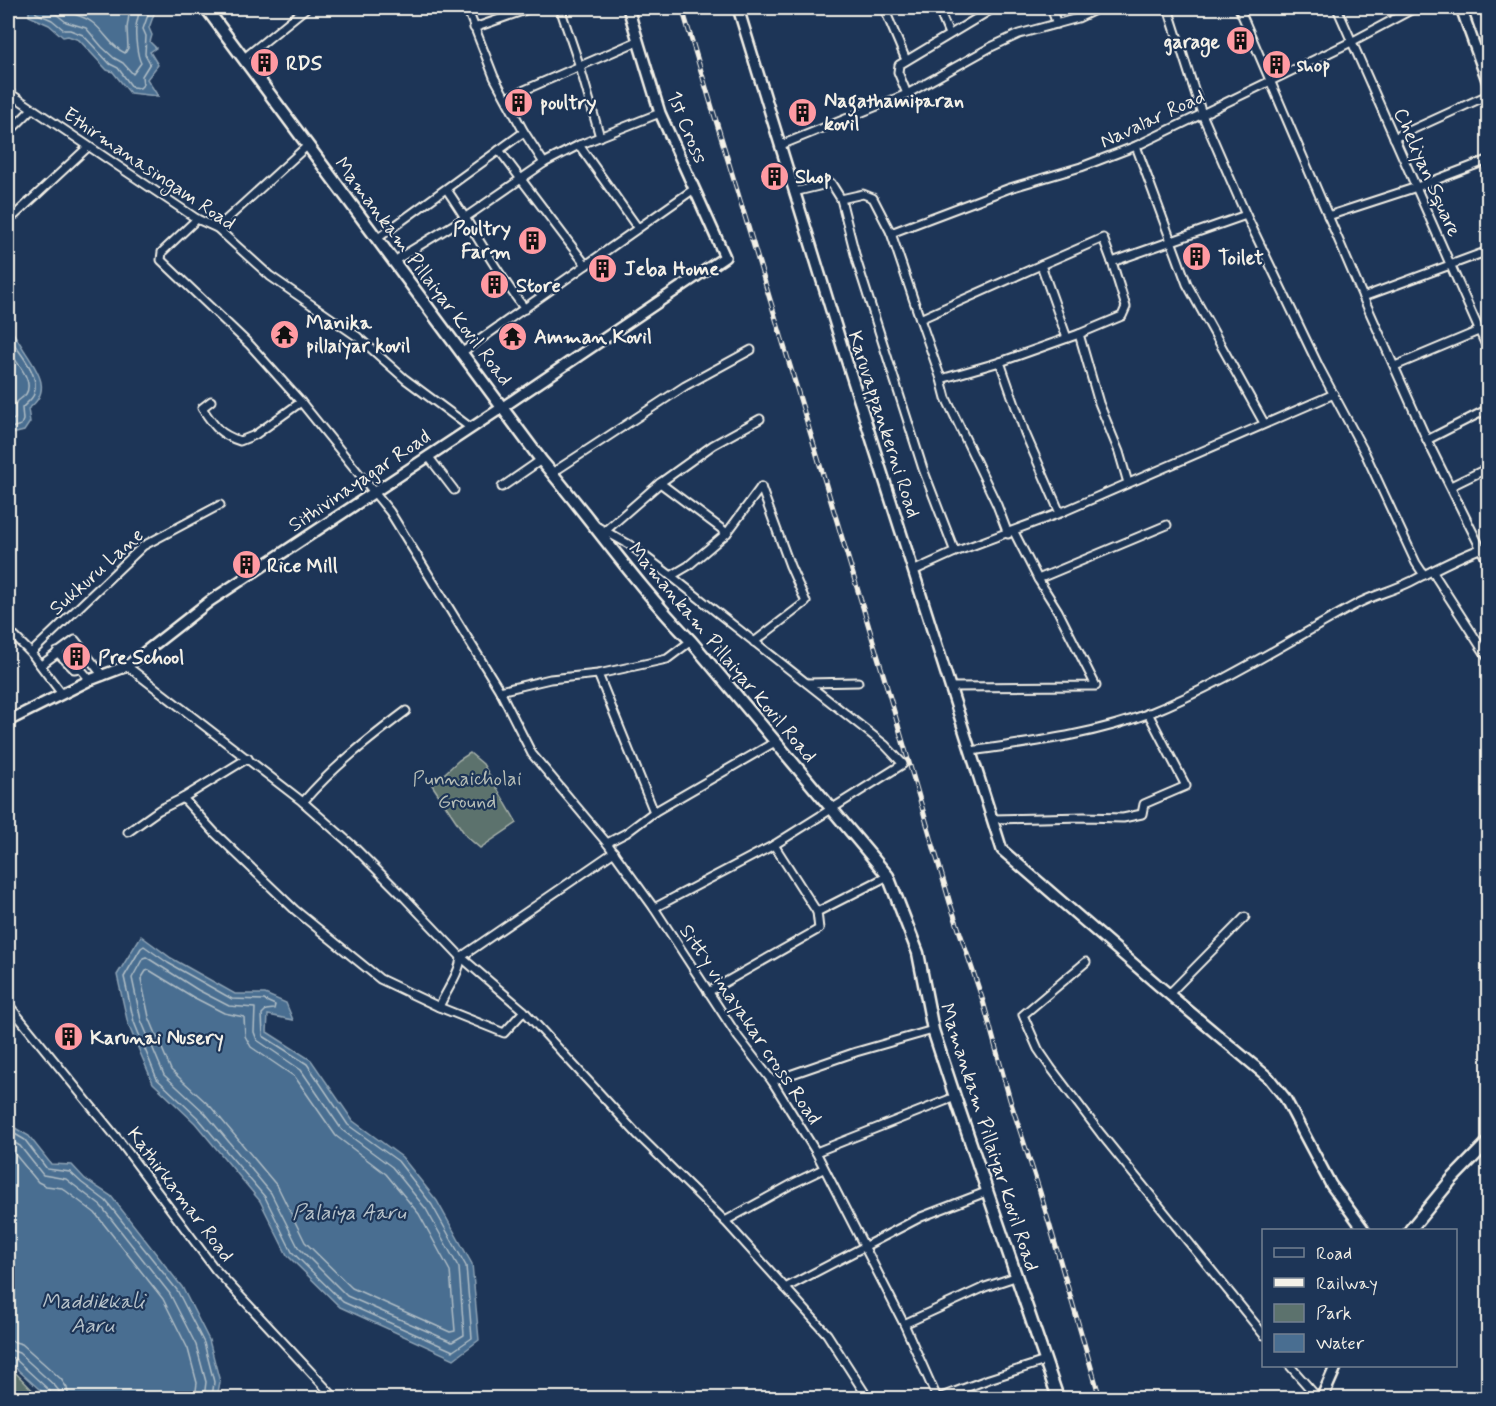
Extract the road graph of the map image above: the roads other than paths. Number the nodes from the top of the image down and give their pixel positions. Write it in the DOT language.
graph roads {
  1 [pos="206,8"];
  2 [pos="467,8"];
  3 [pos="531,8"];
  4 [pos="560,8"];
  5 [pos="628,8"];
  6 [pos="738,8"];
  7 [pos="884,8"];
  8 [pos="938,8"];
  9 [pos="994,8"];
  10 [pos="1051,8"];
  11 [pos="1099,8"];
  12 [pos="1168,8"];
  13 [pos="1239,8"];
  14 [pos="1337,8"];
  15 [pos="1415,8"];
  16 [pos="1461,8"];
  17 [pos="302,9"];
  18 [pos="1057,24"];
  19 [pos="474,27"];
  20 [pos="949,34"];
  21 [pos="638,41"];
  22 [pos="1352,42"];
  23 [pos="243,59"];
  24 [pos="906,60"];
  25 [pos="580,68"];
  26 [pos="1270,81"];
  27 [pos="1488,83"];
  28 [pos="8,92"];
  29 [pos="908,94"];
  30 [pos="1488,95"];
  31 [pos="506,98"];
  32 [pos="32,109"];
  33 [pos="660,113"];
  34 [pos="1202,114"];
  35 [pos="524,132"];
  36 [pos="8,133"];
  37 [pos="600,137"];
  38 [pos="1394,138"];
  39 [pos="781,144"];
  40 [pos="579,145"];
  41 [pos="308,146"];
  42 [pos="1136,146"];
  43 [pos="88,147"];
  44 [pos="499,150"];
  45 [pos="1488,160"];
  46 [pos="544,163"];
  47 [pos="520,179"];
  48 [pos="1417,187"];
  49 [pos="694,189"];
  50 [pos="447,190"];
  51 [pos="794,192"];
  52 [pos="841,200"];
  53 [pos="15,215"];
  54 [pos="1246,215"];
  55 [pos="1328,216"];
  56 [pos="466,217"];
  57 [pos="197,219"];
  58 [pos="637,227"];
  59 [pos="216,228"];
  60 [pos="891,233"];
  61 [pos="378,238"];
  62 [pos="1173,242"];
  63 [pos="1488,250"];
  64 [pos="725,257"];
  65 [pos="394,261"];
  66 [pos="1112,262"];
  67 [pos="586,265"];
  68 [pos="1041,265"];
  69 [pos="1450,265"];
  70 [pos="1363,297"];
  71 [pos="525,309"];
  72 [pos="920,319"];
  73 [pos="1488,327"];
  74 [pos="1480,331"];
  75 [pos="1079,334"];
  76 [pos="1067,338"];
  77 [pos="751,350"];
  78 [pos="1488,350"];
  79 [pos="461,353"];
  80 [pos="1000,362"];
  81 [pos="1395,366"];
  82 [pos="941,379"];
  83 [pos="1334,394"];
  84 [pos="211,401"];
  85 [pos="301,402"];
  86 [pos="503,407"];
  87 [pos="1488,409"];
  88 [pos="760,419"];
  89 [pos="1264,423"];
  90 [pos="471,428"];
  91 [pos="1427,440"];
  92 [pos="428,456"];
  93 [pos="540,460"];
  94 [pos="1488,468"];
  95 [pos="552,473"];
  96 [pos="660,483"];
  97 [pos="1128,483"];
  98 [pos="1451,486"];
  99 [pos="502,487"];
  100 [pos="454,490"];
  101 [pos="373,492"];
  102 [pos="220,505"];
  103 [pos="1060,513"];
  104 [pos="594,525"];
  105 [pos="1167,525"];
  106 [pos="605,531"];
  107 [pos="727,533"];
  108 [pos="1011,533"];
  109 [pos="1485,547"];
  110 [pos="955,552"];
  111 [pos="1488,563"];
  112 [pos="913,571"];
  113 [pos="1432,571"];
  114 [pos="1424,575"];
  115 [pos="671,576"];
  116 [pos="1038,579"];
  117 [pos="8,630"];
  118 [pos="691,641"];
  119 [pos="754,642"];
  120 [pos="57,652"];
  121 [pos="31,653"];
  122 [pos="1488,658"];
  123 [pos="41,665"];
  124 [pos="126,666"];
  125 [pos="598,674"];
  126 [pos="103,676"];
  127 [pos="90,680"];
  128 [pos="858,682"];
  129 [pos="807,683"];
  130 [pos="951,687"];
  131 [pos="500,691"];
  132 [pos="62,694"];
  133 [pos="406,711"];
  134 [pos="1148,713"];
  135 [pos="8,721"];
  136 [pos="775,742"];
  137 [pos="972,751"];
  138 [pos="248,758"];
  139 [pos="183,798"];
  140 [pos="303,802"];
  141 [pos="833,809"];
  142 [pos="654,812"];
  143 [pos="993,819"];
  144 [pos="128,832"];
  145 [pos="607,843"];
  146 [pos="774,844"];
  147 [pos="614,852"];
  148 [pos="888,876"];
  149 [pos="654,908"];
  150 [pos="818,912"];
  151 [pos="1245,917"];
  152 [pos="461,957"];
  153 [pos="1086,962"];
  154 [pos="708,992"];
  155 [pos="1169,994"];
  156 [pos="8,1004"];
  157 [pos="439,1007"];
  158 [pos="524,1011"];
  159 [pos="933,1030"];
  160 [pos="772,1081"];
  161 [pos="955,1098"];
  162 [pos="1488,1142"];
  163 [pos="816,1152"];
  164 [pos="823,1169"];
  165 [pos="986,1192"];
  166 [pos="725,1221"];
  167 [pos="1363,1229"];
  168 [pos="1411,1229"];
  169 [pos="864,1248"];
  170 [pos="1015,1277"];
  171 [pos="785,1288"];
  172 [pos="904,1324"];
  173 [pos="1262,1334"];
  174 [pos="1045,1361"];
  175 [pos="1292,1367"];
  176 [pos="1335,1367"];
  177 [pos="334,1398"];
  178 [pos="868,1398"];
  179 [pos="938,1398"];
  180 [pos="1058,1398"];
  181 [pos="1320,1398"];
  1 -- 23 [label="main road, Mamankam Pillaiyar Kovil Road"];
  2 -- 19 [label="street"];
  3 -- 19 [label="street"];
  4 -- 25 [label="street"];
  5 -- 21 [label="street, 1st Cross"];
  6 -- 39 [label="street, Karuvappankerni Road"];
  7 -- 24 [label="street"];
  8 -- 20 [label="street"];
  9 -- 20 [label="street"];
  10 -- 18 [label="street"];
  11 -- 18 [label="street"];
  12 -- 34 [label="street"];
  13 -- 26 [label="street"];
  14 -- 22 [label="street, Cheliyan Square"];
  15 -- 22 [label="street, Navalar Road"];
  16 -- 27 [label="street"];
  17 -- 23 [label="street"];
  18 -- 29 [label="street"];
  19 -- 31 [label="street"];
  20 -- 24 [label="street"];
  21 -- 25 [label="street"];
  21 -- 33 [label="street, 1st Cross"];
  22 -- 26 [label="street, Navalar Road"];
  22 -- 38 [label="street, Cheliyan Square"];
  23 -- 41 [label="main road, Mamankam Pillaiyar Kovil Road"];
  24 -- 29 [label="street"];
  25 -- 31 [label="street"];
  25 -- 37 [label="street"];
  26 -- 34 [label="street, Navalar Road"];
  26 -- 55 [label="street"];
  28 -- 32 [label="street, Ethirmanasingam Road"];
  29 -- 39 [label="street"];
  30 -- 38 [label="street"];
  31 -- 35 [label="street"];
  32 -- 36 [label="street"];
  32 -- 43 [label="street, Ethirmanasingam Road"];
  33 -- 37 [label="street"];
  33 -- 49 [label="street, 1st Cross"];
  34 -- 42 [label="street, Navalar Road"];
  34 -- 54 [label="street"];
  35 -- 44 [label="street"];
  35 -- 46 [label="street"];
  37 -- 40 [label="street"];
  38 -- 48 [label="street, Cheliyan Square"];
  39 -- 51 [label="street, Karuvappankerni Road"];
  40 -- 46 [label="street"];
  40 -- 58 [label="street"];
  41 -- 59 [label="street"];
  41 -- 61 [label="main road, Mamankam Pillaiyar Kovil Road"];
  42 -- 60 [label="street, Navalar Road"];
  42 -- 62 [label="street"];
  43 -- 53 [label="street"];
  43 -- 57 [label="street, Ethirmanasingam Road"];
  44 -- 47 [label="street"];
  44 -- 50 [label="street"];
  45 -- 48 [label="street"];
  46 -- 47 [label="street"];
  47 -- 56 [label="street"];
  47 -- 67 [label="street"];
  48 -- 55 [label="street"];
  48 -- 69 [label="street, Cheliyan Square"];
  49 -- 58 [label="street"];
  49 -- 64 [label="street, 1st Cross"];
  50 -- 56 [label="street"];
  50 -- 61 [label="street"];
  51 -- 52 [label="street"];
  51 -- 112 [label="street, Karuvappankerni Road"];
  52 -- 60 [label="street"];
  52 -- 110 [label="street"];
  54 -- 62 [label="street"];
  54 -- 83 [label="street"];
  55 -- 70 [label="street"];
  56 -- 65 [label="street"];
  56 -- 71 [label="street"];
  57 -- 59 [label="street, Ethirmanasingam Road"];
  57 -- 85 [label="street"];
  58 -- 67 [label="street"];
  59 -- 90 [label="street, Ethirmanasingam Road"];
  60 -- 72 [label="street"];
  61 -- 65 [label="main road, Mamankam Pillaiyar Kovil Road"];
  62 -- 66 [label="street"];
  62 -- 89 [label="street"];
  63 -- 69 [label="street"];
  64 -- 86 [label="street, Sithivinayagar Road"];
  65 -- 79 [label="main road, Mamankam Pillaiyar Kovil Road"];
  66 -- 68 [label="street"];
  66 -- 75 [label="street"];
  67 -- 71 [label="street"];
  68 -- 72 [label="street"];
  68 -- 76 [label="street"];
  69 -- 70 [label="street"];
  69 -- 74 [label="street, Cheliyan Square"];
  70 -- 81 [label="street"];
  71 -- 79 [label="street"];
  72 -- 82 [label="street"];
  73 -- 74 [label="street"];
  74 -- 78 [label="street, Cheliyan Square"];
  74 -- 81 [label="street"];
  75 -- 76 [label="street"];
  75 -- 97 [label="street"];
  76 -- 80 [label="street"];
  77 -- 95 [label="street"];
  79 -- 86 [label="main road, Mamankam Pillaiyar Kovil Road"];
  80 -- 82 [label="street"];
  80 -- 103 [label="street"];
  81 -- 91 [label="street"];
  82 -- 108 [label="street"];
  83 -- 89 [label="street"];
  83 -- 114 [label="street"];
  84 -- 85 [label="street"];
  85 -- 101 [label="street"];
  86 -- 90 [label="street, Sithivinayagar Road"];
  86 -- 93 [label="main road, Mamankam Pillaiyar Kovil Road"];
  87 -- 91 [label="street"];
  88 -- 96 [label="street"];
  89 -- 97 [label="street"];
  90 -- 92 [label="street, Sithivinayagar Road"];
  91 -- 98 [label="street"];
  92 -- 100 [label="street"];
  92 -- 101 [label="street, Sithivinayagar Road"];
  93 -- 95 [label="main road, Mamankam Pillaiyar Kovil Road"];
  93 -- 99 [label="street"];
  94 -- 98 [label="street"];
  95 -- 104 [label="main road, Mamankam Pillaiyar Kovil Road"];
  96 -- 106 [label="street"];
  96 -- 107 [label="street"];
  97 -- 103 [label="street"];
  98 -- 109 [label="street"];
  101 -- 124 [label="street, Sithivinayagar Road"];
  101 -- 131 [label="street, Sitty vinayakar cross Road"];
  102 -- 121 [label="street, Sukkuru Lane"];
  103 -- 108 [label="street"];
  104 -- 106 [label="street"];
  104 -- 118 [label="main road, Mamankam Pillaiyar Kovil Road"];
  105 -- 116 [label="street"];
  106 -- 115 [label="street"];
  107 -- 115 [label="street"];
  107 -- 119 [label="street"];
  108 -- 110 [label="street"];
  108 -- 116 [label="street"];
  109 -- 111 [label="street"];
  109 -- 113 [label="street"];
  110 -- 112 [label="street"];
  112 -- 130 [label="street, Karuvappankerni Road"];
  113 -- 114 [label="street"];
  113 -- 122 [label="street"];
  114 -- 134 [label="street"];
  115 -- 119 [label="street"];
  116 -- 130 [label="street"];
  117 -- 121 [label="street"];
  118 -- 125 [label="street"];
  118 -- 136 [label="main road, Mamankam Pillaiyar Kovil Road"];
  119 -- 129 [label="street"];
  120 -- 123 [label="street"];
  120 -- 126 [label="street"];
  120 -- 127 [label="street"];
  121 -- 123 [label="street"];
  123 -- 132 [label="street"];
  124 -- 126 [label="street, Sithivinayagar Road"];
  124 -- 138 [label="street"];
  125 -- 131 [label="street"];
  125 -- 142 [label="street"];
  126 -- 127 [label="street, Sithivinayagar Road"];
  127 -- 132 [label="street, Sithivinayagar Road"];
  128 -- 129 [label="street"];
  129 -- 141 [label="street"];
  130 -- 137 [label="street, Karuvappankerni Road"];
  131 -- 145 [label="street, Sitty vinayakar cross Road"];
  132 -- 135 [label="street, Sithivinayagar Road"];
  133 -- 140 [label="street"];
  134 -- 137 [label="street"];
  134 -- 143 [label="street"];
  136 -- 141 [label="main road, Mamankam Pillaiyar Kovil Road"];
  136 -- 142 [label="street"];
  137 -- 143 [label="street, Karuvappankerni Road"];
  138 -- 139 [label="street"];
  138 -- 140 [label="street"];
  139 -- 144 [label="street"];
  139 -- 157 [label="street"];
  140 -- 152 [label="street"];
  141 -- 146 [label="street"];
  141 -- 148 [label="main road, Mamankam Pillaiyar Kovil Road"];
  142 -- 145 [label="street"];
  143 -- 155 [label="street, Karuvappankerni Road"];
  145 -- 147 [label="street, Sitty vinayakar cross Road"];
  146 -- 149 [label="street"];
  146 -- 150 [label="street"];
  147 -- 149 [label="street, Sitty vinayakar cross Road"];
  147 -- 152 [label="street"];
  148 -- 150 [label="street"];
  148 -- 159 [label="main road, Mamankam Pillaiyar Kovil Road"];
  149 -- 154 [label="street, Sitty vinayakar cross Road"];
  150 -- 154 [label="street"];
  151 -- 155 [label="street"];
  152 -- 157 [label="street"];
  152 -- 158 [label="street"];
  153 -- 173 [label="street"];
  154 -- 160 [label="street, Sitty vinayakar cross Road"];
  155 -- 167 [label="street"];
  156 -- 177 [label="street, Kathirkamar Road"];
  157 -- 158 [label="street"];
  158 -- 166 [label="street"];
  159 -- 160 [label="street"];
  159 -- 161 [label="main road, Mamankam Pillaiyar Kovil Road"];
  160 -- 163 [label="street, Sitty vinayakar cross Road"];
  161 -- 163 [label="street"];
  161 -- 165 [label="main road, Mamankam Pillaiyar Kovil Road"];
  162 -- 168 [label="main road"];
  163 -- 164 [label="street, Sitty vinayakar cross Road"];
  164 -- 166 [label="street"];
  164 -- 169 [label="street, Sitty vinayakar cross Road"];
  165 -- 169 [label="street"];
  165 -- 170 [label="main road, Mamankam Pillaiyar Kovil Road"];
  166 -- 171 [label="street"];
  169 -- 171 [label="street"];
  169 -- 172 [label="street, Sitty vinayakar cross Road"];
  170 -- 172 [label="street"];
  170 -- 174 [label="main road, Mamankam Pillaiyar Kovil Road"];
  171 -- 178 [label="street"];
  172 -- 179 [label="street, Sitty vinayakar cross Road"];
  174 -- 179 [label="street"];
  174 -- 180 [label="main road, Mamankam Pillaiyar Kovil Road"];
  175 -- 181 [label="street"];
  176 -- 181 [label="main road"];
}
